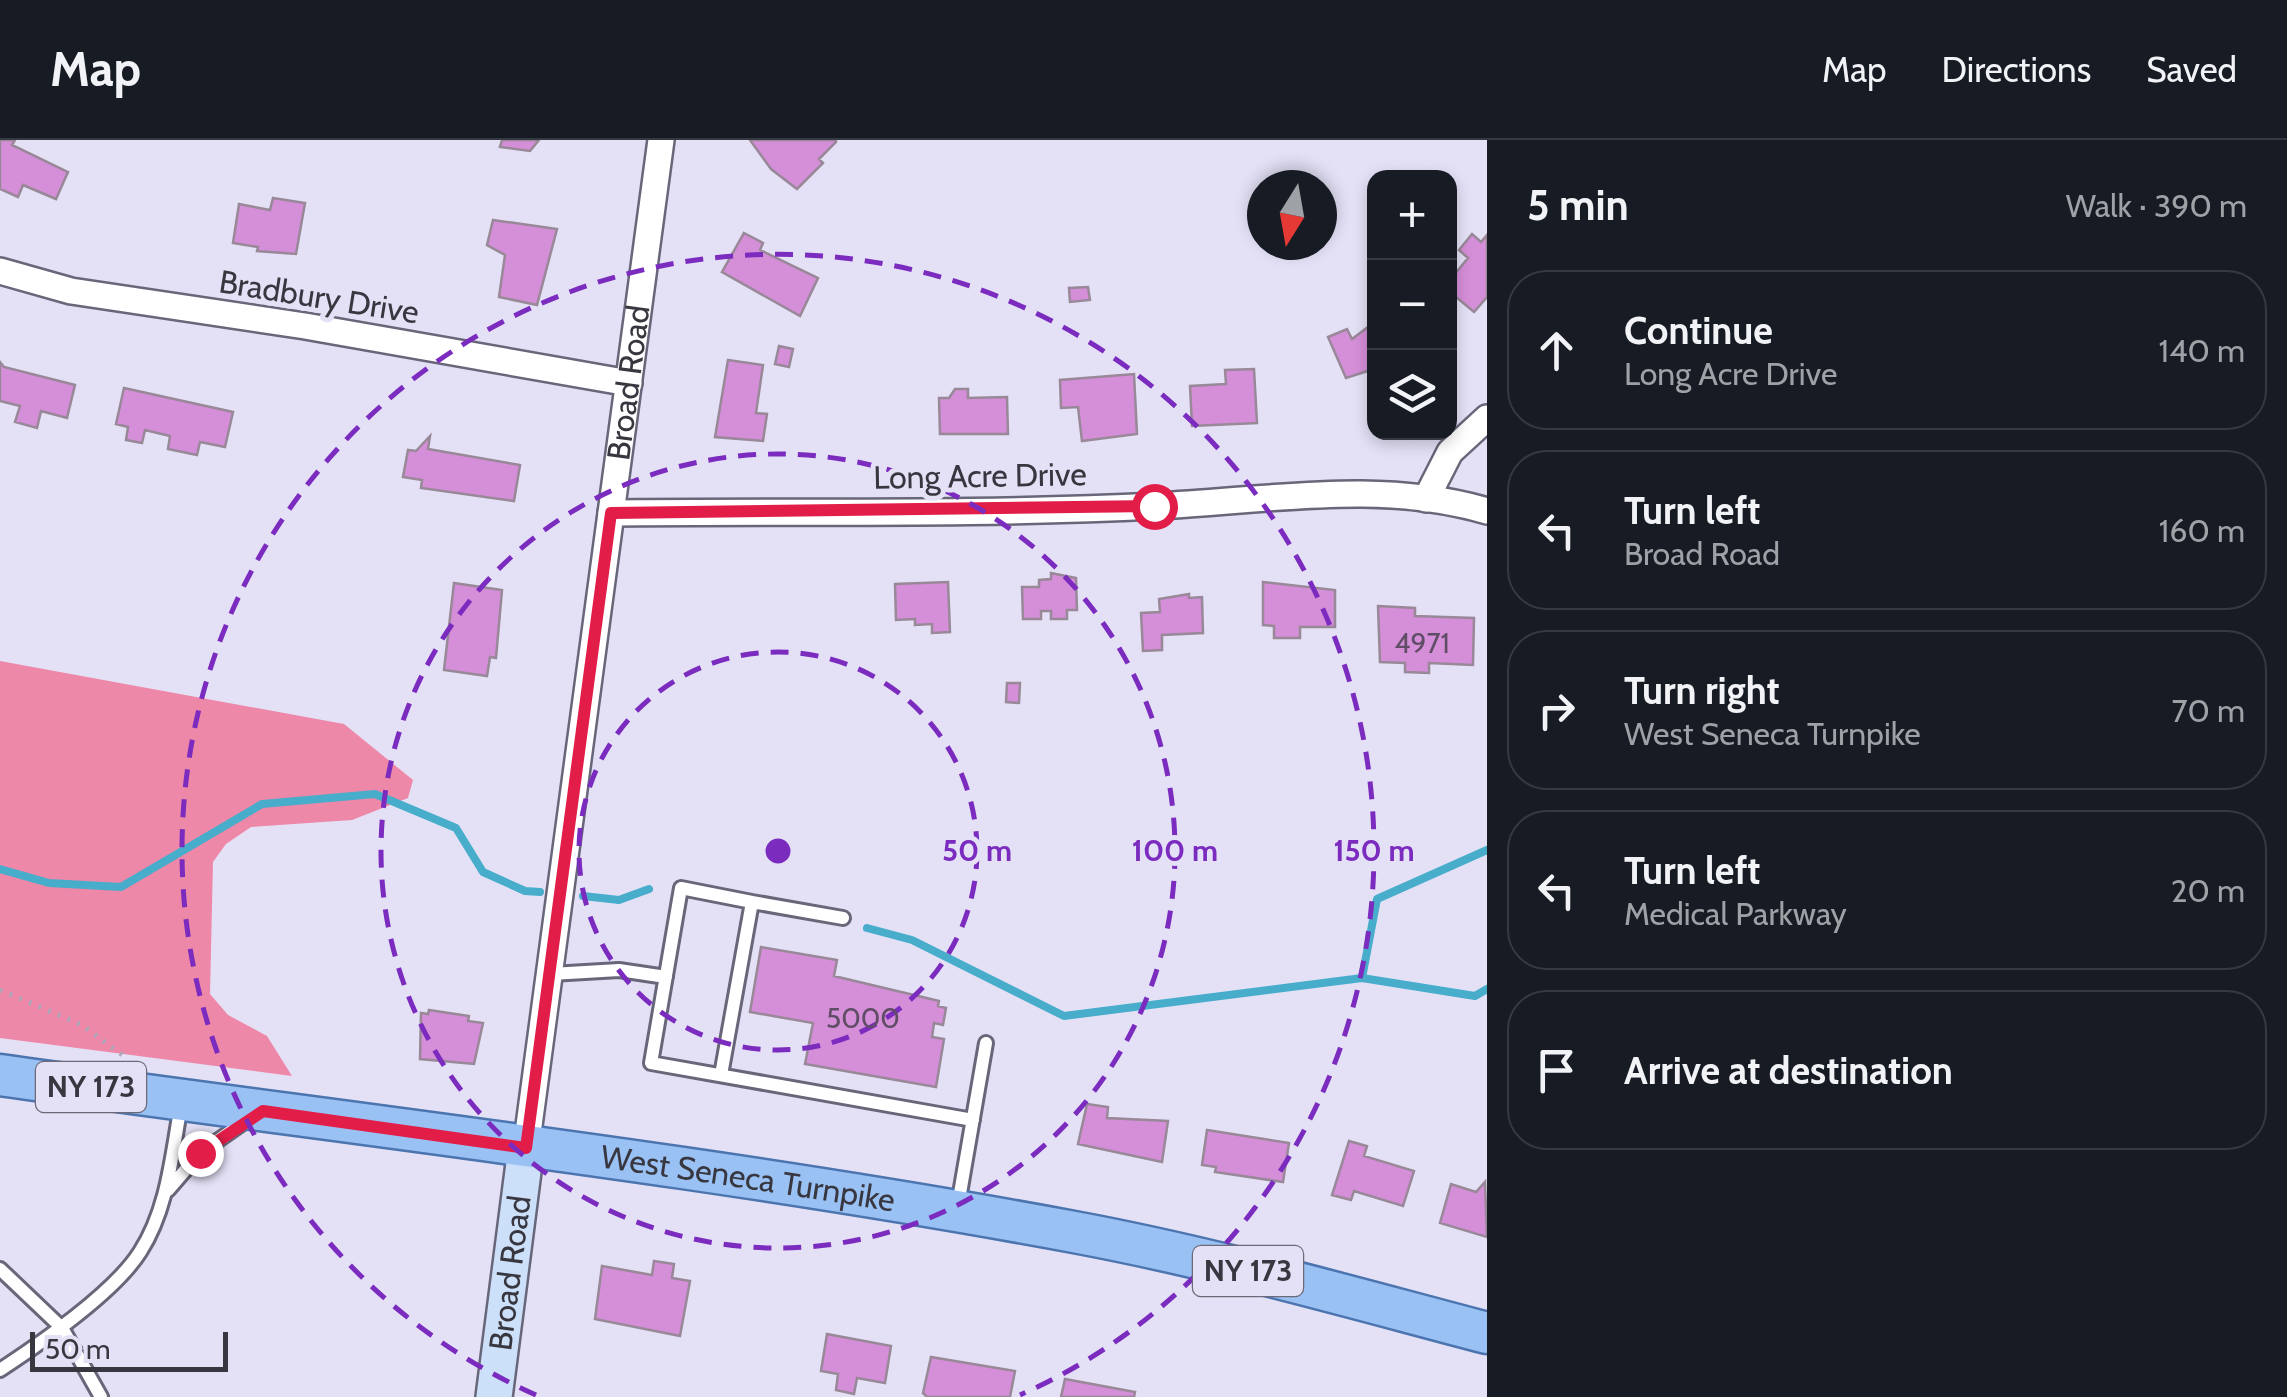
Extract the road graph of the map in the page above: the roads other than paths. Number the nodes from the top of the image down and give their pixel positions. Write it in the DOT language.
graph roads {
  1 [pos="661,140"];
  2 [pos="0,271"];
  3 [pos="629,384"];
  4 [pos="1487,418"];
  5 [pos="1426,499"];
  6 [pos="1487,511"];
  7 [pos="611,513"];
  8 [pos="752,902"];
  9 [pos="843,918"];
  10 [pos="551,974"];
  11 [pos="666,978"];
  12 [pos="986,1043"];
  13 [pos="0,1074"];
  14 [pos="721,1076"];
  15 [pos="182,1100"];
  16 [pos="263,1111"];
  17 [pos="973,1120"];
  18 [pos="526,1148"];
  19 [pos="166,1192"];
  20 [pos="957,1212"];
  21 [pos="0,1269"];
  22 [pos="62,1328"];
  23 [pos="1487,1334"];
  24 [pos="0,1370"];
  25 [pos="101,1397"];
  26 [pos="494,1397"];
  1 -- 3 [label="street, Broad Road"];
  2 -- 3 [label="street, Bradbury Drive"];
  3 -- 7 [label="street, Broad Road"];
  4 -- 5 [label="street"];
  5 -- 6 [label="street, Long Acre Drive"];
  5 -- 7 [label="street, Long Acre Drive"];
  7 -- 10 [label="street, Broad Road"];
  8 -- 9 [label="lane"];
  8 -- 11 [label="lane"];
  8 -- 14 [label="lane"];
  10 -- 11 [label="lane"];
  10 -- 18 [label="street, Broad Road"];
  11 -- 14 [label="lane"];
  12 -- 17 [label="lane"];
  13 -- 15 [label="main road, West Seneca Turnpike / NY 173"];
  14 -- 17 [label="lane"];
  15 -- 16 [label="main road, West Seneca Turnpike / NY 173"];
  15 -- 19 [label="lane"];
  16 -- 18 [label="main road, West Seneca Turnpike / NY 173"];
  16 -- 19 [label="lane"];
  17 -- 20 [label="lane"];
  18 -- 20 [label="main road, West Seneca Turnpike / NY 173"];
  18 -- 26 [label="street, Broad Road"];
  19 -- 22 [label="lane"];
  20 -- 23 [label="main road, West Seneca Turnpike / NY 173"];
  21 -- 22 [label="lane"];
  22 -- 24 [label="lane"];
  22 -- 25 [label="lane"];
}
